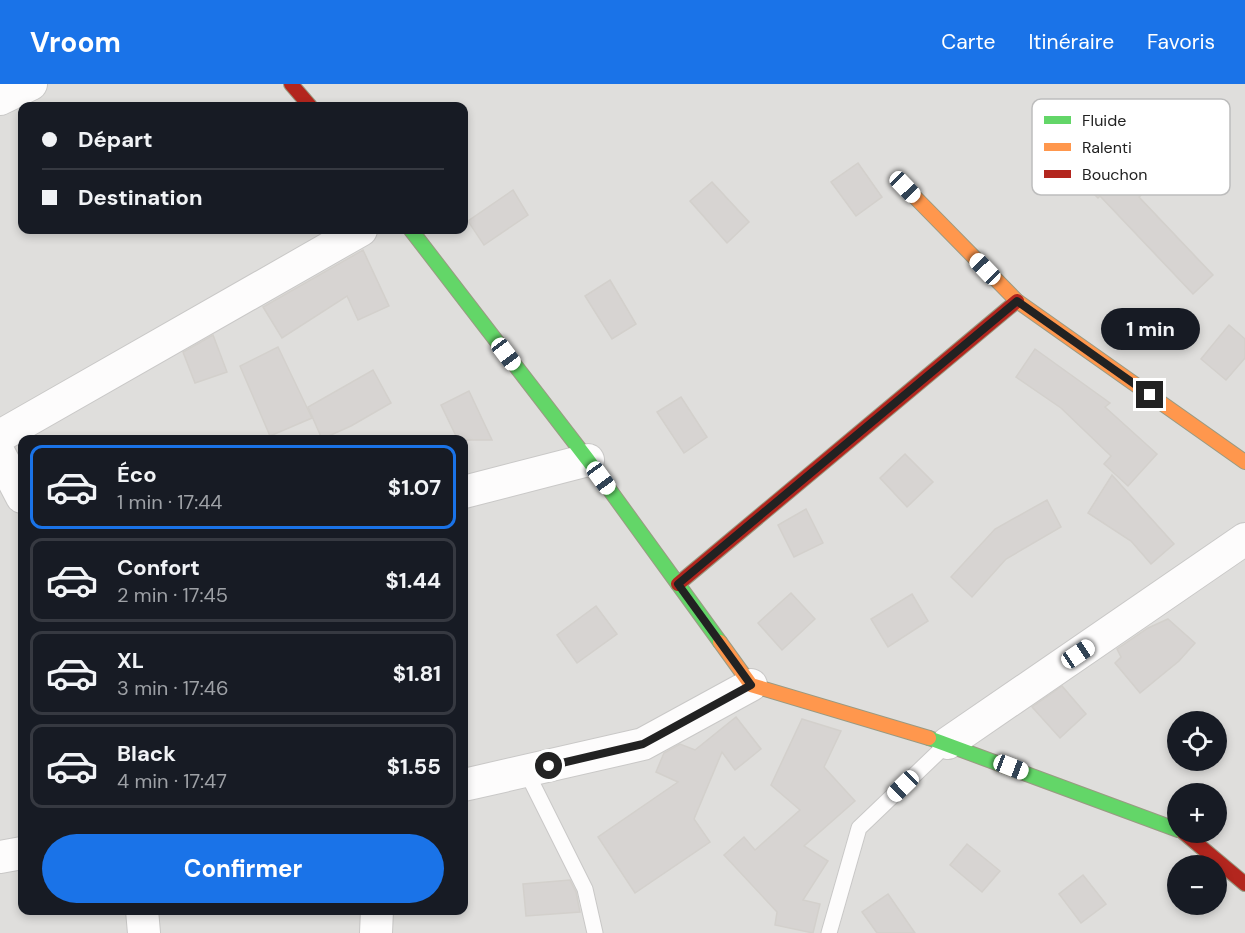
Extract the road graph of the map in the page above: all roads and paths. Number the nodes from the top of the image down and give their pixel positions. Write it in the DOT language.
graph roads {
  1 [pos="31,84"];
  2 [pos="0,99"];
  3 [pos="905,187"];
  4 [pos="354,234"];
  5 [pos="414,234"];
  6 [pos="1017,301"];
  7 [pos="0,436"];
  8 [pos="0,455"];
  9 [pos="588,460"];
  10 [pos="1245,462"];
  11 [pos="18,489"];
  12 [pos="468,491"];
  13 [pos="1245,539"];
  14 [pos="678,584"];
  15 [pos="751,685"];
  16 [pos="948,743"];
  17 [pos="526,771"];
  18 [pos="468,785"];
  19 [pos="1167,826"];
  20 [pos="1195,843"];
  21 [pos="18,854"];
  22 [pos="0,857"];
  23 [pos="1245,884"];
  24 [pos="142,915"];
  25 [pos="377,915"];
  26 [pos="144,933"];
  27 [pos="376,933"];
  28 [pos="595,933"];
  29 [pos="829,933"];
  1 -- 2 [label="street"];
  3 -- 6 [label="street"];
  4 -- 7 [label="street"];
  5 -- 9 [label="street"];
  6 -- 10 [label="street"];
  6 -- 14 [label="street"];
  8 -- 11 [label="street"];
  9 -- 12 [label="street"];
  9 -- 14 [label="street"];
  13 -- 16 [label="street"];
  14 -- 15 [label="street"];
  15 -- 16 [label="street"];
  15 -- 17 [label="street"];
  16 -- 19 [label="street"];
  16 -- 29 [label="lane"];
  17 -- 18 [label="street"];
  17 -- 28 [label="lane"];
  20 -- 23 [label="street"];
  21 -- 22 [label="street"];
  24 -- 26 [label="street"];
  25 -- 27 [label="street"];
}
